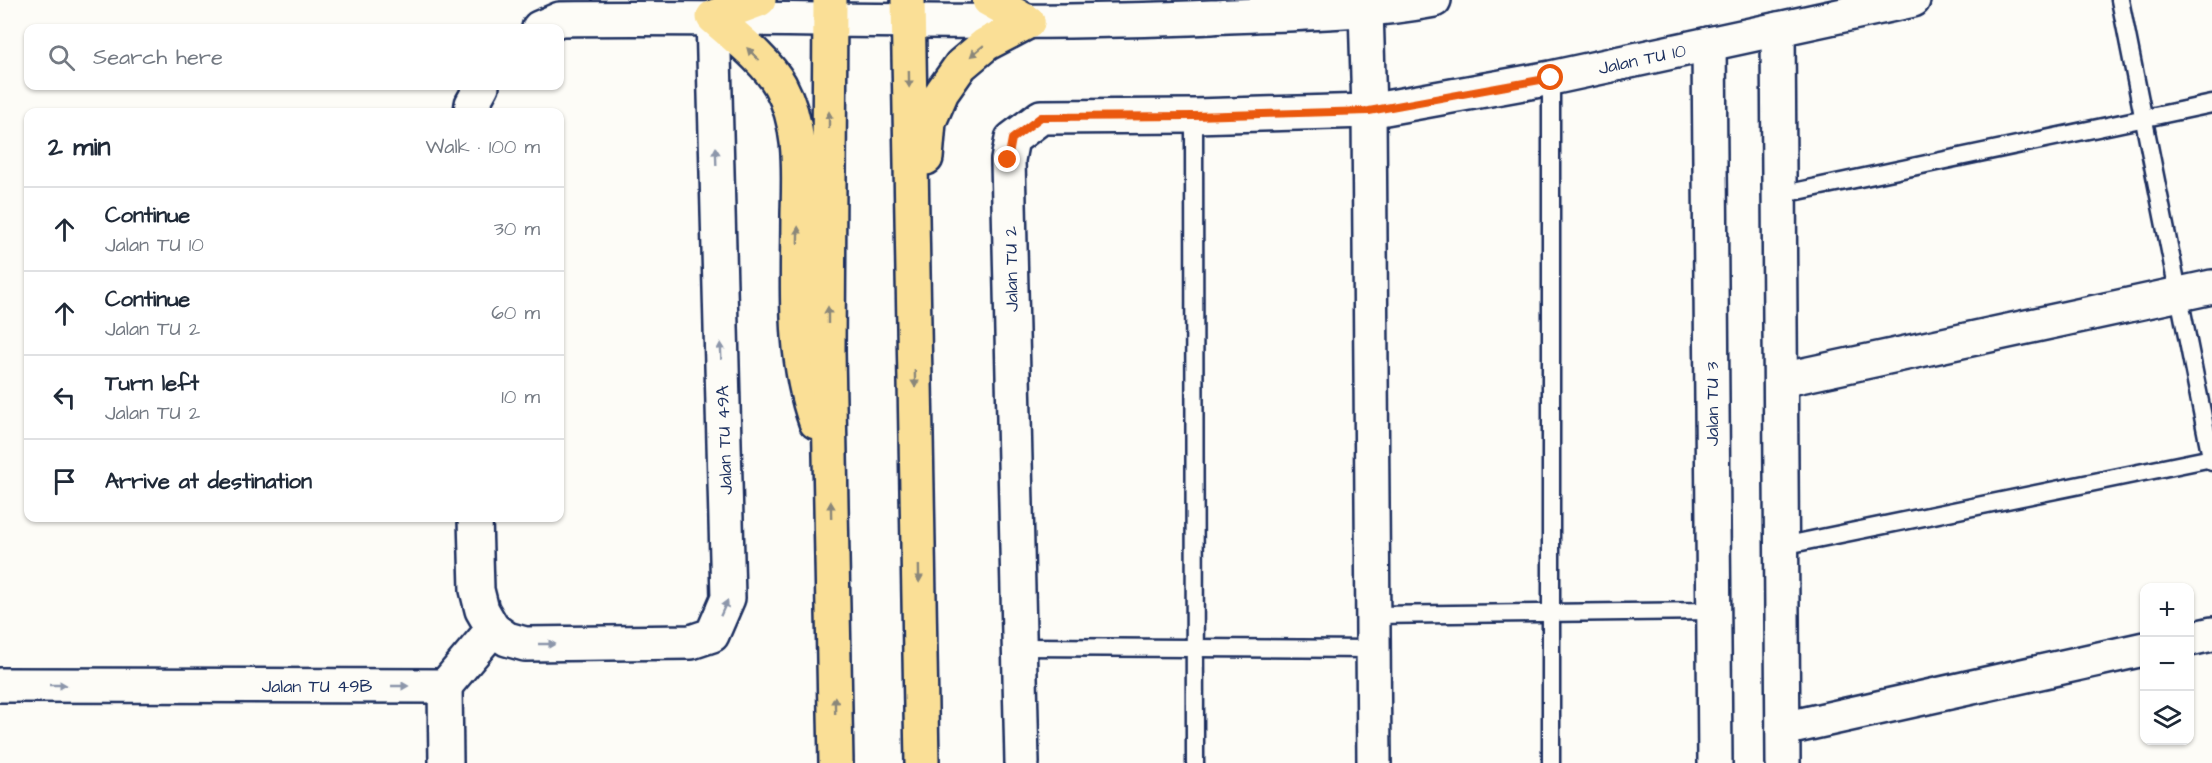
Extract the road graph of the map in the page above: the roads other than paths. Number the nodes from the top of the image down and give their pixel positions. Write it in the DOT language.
graph roads {
  1 [pos="759,0"];
  2 [pos="989,0"];
  3 [pos="1434,0"];
  4 [pos="1913,0"];
  5 [pos="2120,0"];
  6 [pos="1366,9"];
  7 [pos="830,10"];
  8 [pos="908,10"];
  9 [pos="712,17"];
  10 [pos="1028,22"];
  11 [pos="548,24"];
  12 [pos="1778,29"];
  13 [pos="1709,44"];
  14 [pos="1551,78"];
  15 [pos="480,90"];
  16 [pos="2212,104"];
  17 [pos="472,108"];
  18 [pos="1369,111"];
  19 [pos="1194,116"];
  20 [pos="2144,118"];
  21 [pos="1779,195"];
  22 [pos="2212,287"];
  23 [pos="2178,294"];
  24 [pos="914,327"];
  25 [pos="1780,380"];
  26 [pos="830,457"];
  27 [pos="2212,460"];
  28 [pos="475,522"];
  29 [pos="1782,546"];
  30 [pos="1714,611"];
  31 [pos="1551,613"];
  32 [pos="1373,615"];
  33 [pos="493,629"];
  34 [pos="2212,634"];
  35 [pos="2194,638"];
  36 [pos="1020,647"];
  37 [pos="1195,648"];
  38 [pos="1374,649"];
  39 [pos="2140,650"];
  40 [pos="0,685"];
  41 [pos="445,686"];
  42 [pos="1783,729"];
  43 [pos="446,763"];
  44 [pos="836,763"];
  45 [pos="922,763"];
  46 [pos="1022,763"];
  47 [pos="1195,763"];
  48 [pos="1374,763"];
  49 [pos="1551,763"];
  50 [pos="1715,763"];
  51 [pos="1783,763"];
  1 -- 9 [label="main road"];
  2 -- 10 [label="main road"];
  3 -- 6 [label="street"];
  4 -- 12 [label="street, Jalan TU 10"];
  5 -- 20 [label="lane"];
  6 -- 10 [label="street"];
  6 -- 18 [label="street"];
  7 -- 8 [label="street"];
  7 -- 9 [label="street"];
  26 -- 7 [label="main road, one-way"];
  8 -- 10 [label="street"];
  8 -- 24 [label="main road, one-way"];
  9 -- 11 [label="street"];
  26 -- 9 [label="main road, one-way"];
  33 -- 9 [label="street, Jalan TU 49A, one-way"];
  10 -- 24 [label="main road, one-way"];
  12 -- 13 [label="street, Jalan TU 10"];
  12 -- 21 [label="street"];
  13 -- 14 [label="street, Jalan TU 10"];
  13 -- 30 [label="street, Jalan TU 3"];
  14 -- 18 [label="street, Jalan TU 10"];
  14 -- 31 [label="lane"];
  15 -- 17 [label="street"];
  16 -- 20 [label="lane"];
  18 -- 19 [label="street, Jalan TU 2"];
  18 -- 32 [label="street"];
  19 -- 36 [label="street, Jalan TU 2"];
  19 -- 37 [label="lane"];
  20 -- 21 [label="lane"];
  20 -- 23 [label="lane"];
  21 -- 25 [label="street"];
  22 -- 23 [label="street"];
  23 -- 25 [label="street"];
  23 -- 27 [label="lane"];
  24 -- 45 [label="main road, one-way"];
  25 -- 29 [label="street"];
  44 -- 26 [label="main road, one-way"];
  27 -- 29 [label="lane"];
  28 -- 33 [label="street"];
  29 -- 42 [label="street"];
  30 -- 31 [label="lane"];
  30 -- 50 [label="street, Jalan TU 3"];
  31 -- 32 [label="lane"];
  31 -- 49 [label="lane"];
  32 -- 38 [label="street"];
  33 -- 41 [label="street"];
  34 -- 35 [label="street"];
  36 -- 37 [label="lane"];
  36 -- 46 [label="street, Jalan TU 2"];
  37 -- 38 [label="lane"];
  37 -- 47 [label="lane"];
  38 -- 48 [label="street"];
  39 -- 42 [label="street"];
  40 -- 41 [label="street, Jalan TU 49B, one-way"];
  41 -- 43 [label="street"];
  42 -- 51 [label="street"];
}
